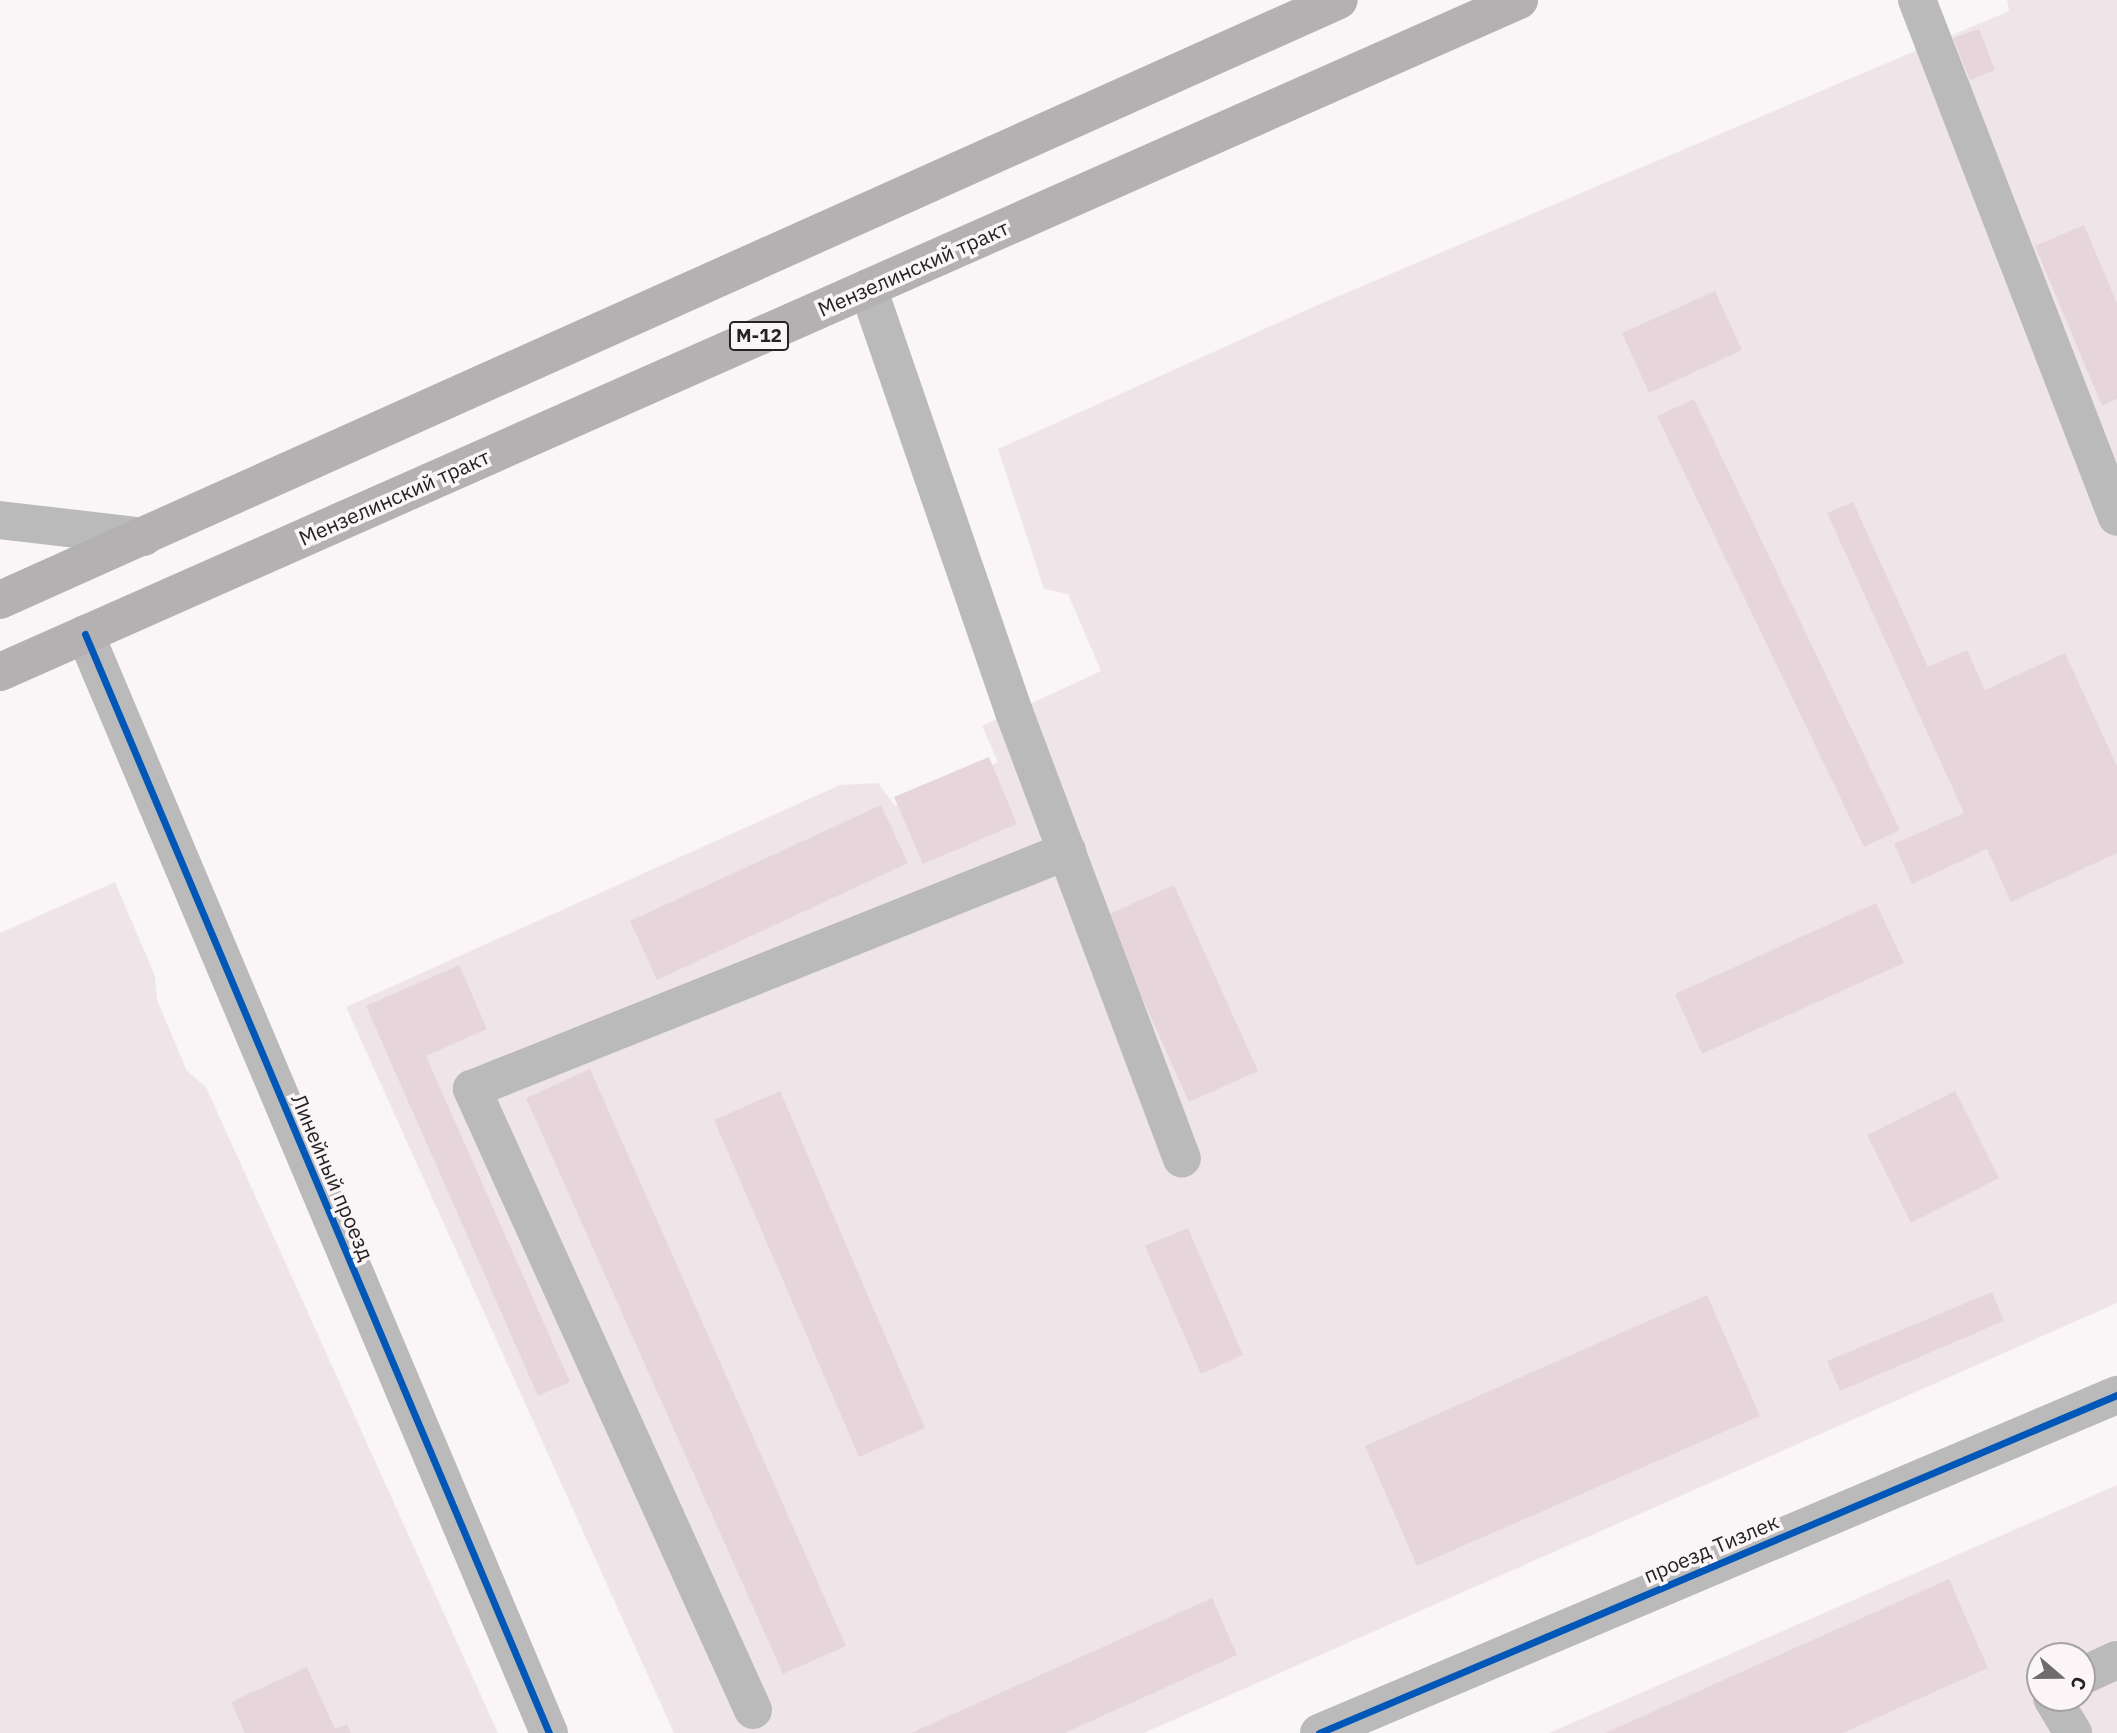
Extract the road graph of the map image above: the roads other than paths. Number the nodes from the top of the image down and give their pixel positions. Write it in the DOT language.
graph roads {
  1 [pos="1339,0"];
  2 [pos="1519,0"];
  3 [pos="1917,0"];
  4 [pos="868,288"];
  5 [pos="2117,517"];
  6 [pos="0,520"];
  7 [pos="144,537"];
  8 [pos="0,600"];
  9 [pos="85,634"];
  10 [pos="0,672"];
  11 [pos="1067,851"];
  12 [pos="1182,1158"];
  13 [pos="2117,1395"];
  14 [pos="2117,1660"];
  15 [pos="2096,1670"];
  16 [pos="753,1710"];
  17 [pos="2060,1712"];
  18 [pos="549,1733"];
  19 [pos="1319,1733"];
  20 [pos="2073,1733"];
  1 -- 7 [label="main road"];
  2 -- 4 [label="main road, Мензелинский тракт / М-12"];
  3 -- 5 [label="street"];
  4 -- 9 [label="main road, Мензелинский тракт / М-12"];
  4 -- 11 [label="street"];
  6 -- 7 [label="street"];
  7 -- 8 [label="main road"];
  9 -- 10 [label="main road, Мензелинский тракт / М-12"];
  9 -- 18 [label="street, Линейный проезд"];
  11 -- 12 [label="street"];
  11 -- 16 [label="street"];
  13 -- 19 [label="street, проезд Тизлек"];
  14 -- 15 [label="street"];
  17 -- 20 [label="street"];
}
